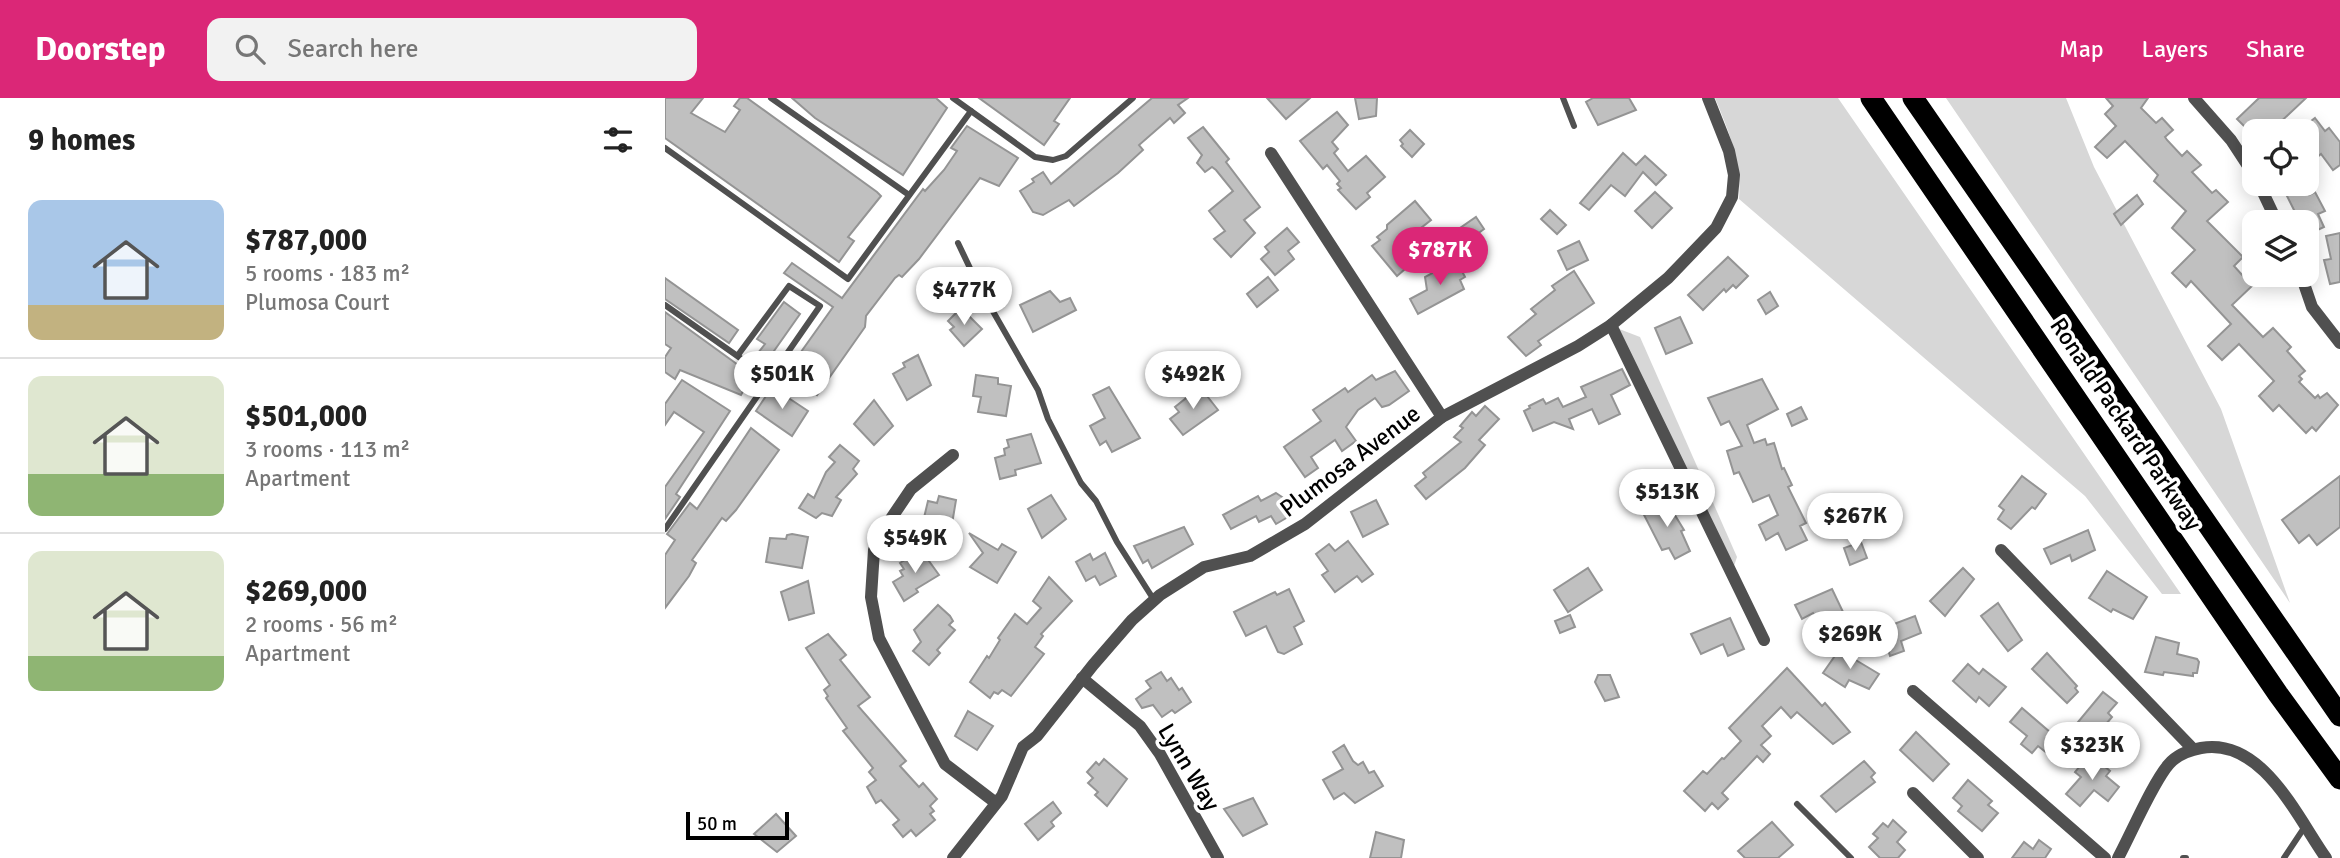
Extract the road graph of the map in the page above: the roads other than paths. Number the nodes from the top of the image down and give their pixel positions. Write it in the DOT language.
graph roads {
  1 [pos="771,98"];
  2 [pos="953,98"];
  3 [pos="1133,98"];
  4 [pos="1563,98"];
  5 [pos="1707,98"];
  6 [pos="1871,98"];
  7 [pos="1913,98"];
  8 [pos="2194,98"];
  9 [pos="971,111"];
  10 [pos="1574,126"];
  11 [pos="665,148"];
  12 [pos="1271,153"];
  13 [pos="2242,157"];
  14 [pos="909,195"];
  15 [pos="958,243"];
  16 [pos="2305,287"];
  17 [pos="665,305"];
  18 [pos="1611,325"];
  19 [pos="2340,343"];
  20 [pos="737,355"];
  21 [pos="770,379"];
  22 [pos="1442,417"];
  23 [pos="953,455"];
  24 [pos="665,529"];
  25 [pos="2001,550"];
  26 [pos="1154,600"];
  27 [pos="1764,640"];
  28 [pos="1082,677"];
  29 [pos="1913,691"];
  30 [pos="2340,716"];
  31 [pos="2193,749"];
  32 [pos="2340,779"];
  33 [pos="1913,793"];
  34 [pos="996,803"];
  35 [pos="1797,804"];
  36 [pos="2304,828"];
  37 [pos="953,858"];
  38 [pos="1218,858"];
  39 [pos="1851,858"];
  40 [pos="1978,858"];
  41 [pos="2105,858"];
  42 [pos="2118,858"];
  43 [pos="2284,858"];
  44 [pos="2326,858"];
  1 -- 14 [label="lane"];
  2 -- 9 [label="lane"];
  3 -- 9 [label="lane"];
  4 -- 10 [label="lane"];
  5 -- 18 [label="street, Plumosa Avenue"];
  6 -- 32 [label="highway, Ronald Packard Parkway"];
  7 -- 30 [label="highway, Ronald Packard Parkway"];
  8 -- 13 [label="street"];
  9 -- 14 [label="lane"];
  11 -- 14 [label="lane"];
  12 -- 22 [label="street"];
  15 -- 26 [label="lane"];
  16 -- 19 [label="street"];
  17 -- 20 [label="lane"];
  18 -- 22 [label="street, Plumosa Avenue"];
  18 -- 27 [label="street"];
  20 -- 21 [label="lane"];
  20 -- 21 [label="lane"];
  21 -- 24 [label="lane"];
  22 -- 26 [label="street, Plumosa Avenue"];
  23 -- 34 [label="street"];
  25 -- 31 [label="street"];
  26 -- 28 [label="street, Plumosa Avenue"];
  28 -- 34 [label="street, Plumosa Avenue"];
  28 -- 38 [label="street, Lynn Way"];
  29 -- 41 [label="street"];
  31 -- 36 [label="street"];
  31 -- 42 [label="street"];
  33 -- 40 [label="street"];
  34 -- 37 [label="street, Plumosa Avenue"];
  35 -- 39 [label="lane"];
  36 -- 43 [label="lane"];
  36 -- 44 [label="street"];
}
